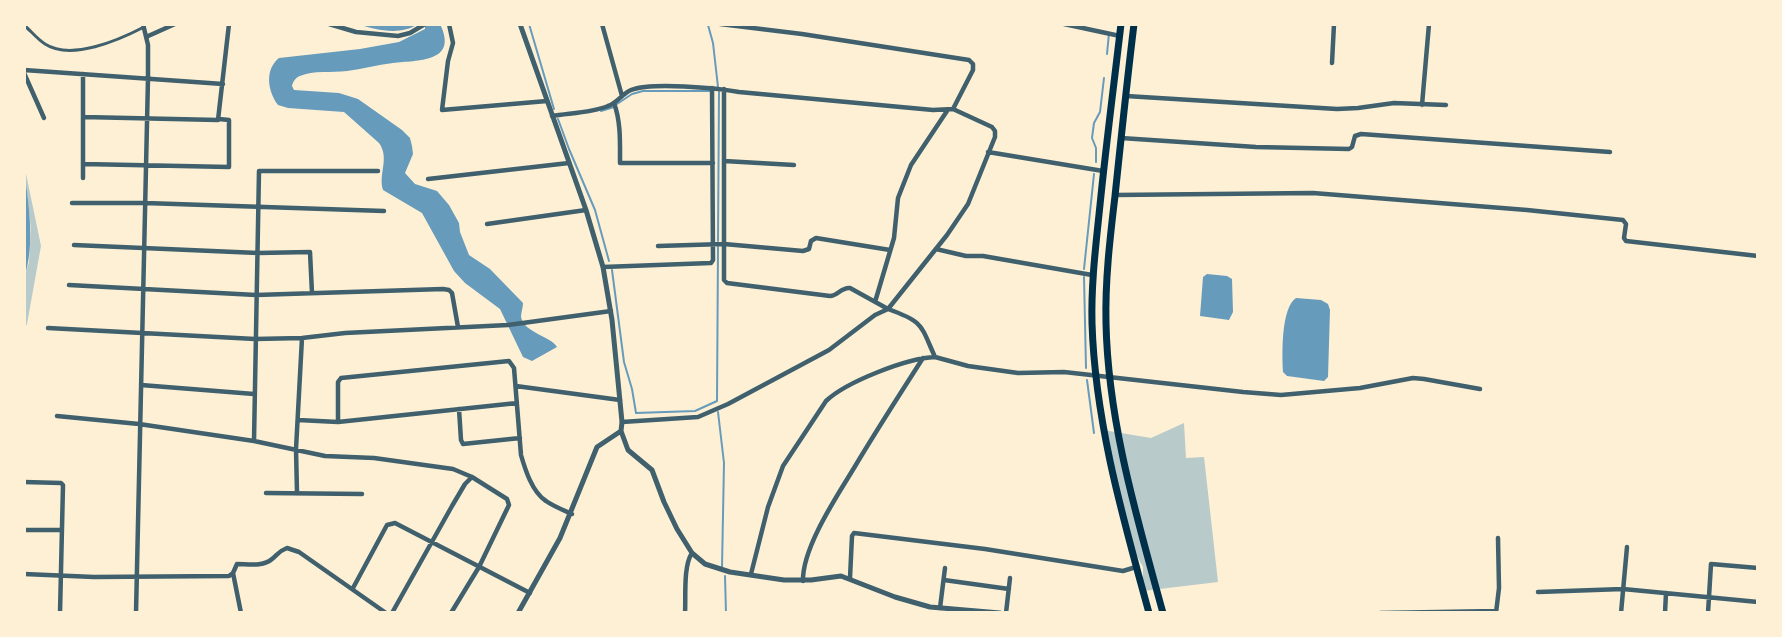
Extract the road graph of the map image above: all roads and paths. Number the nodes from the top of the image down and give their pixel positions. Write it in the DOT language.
graph roads {
  1 [pos="175,24"];
  2 [pos="229,24"];
  3 [pos="329,24"];
  4 [pos="449,24"];
  5 [pos="520,24"];
  6 [pos="602,24"];
  7 [pos="720,24"];
  8 [pos="1064,24"];
  9 [pos="1121,24"];
  10 [pos="1134,24"];
  11 [pos="1334,24"];
  12 [pos="1429,24"];
  13 [pos="24,25"];
  14 [pos="143,25"];
  15 [pos="424,25"];
  16 [pos="1120,36"];
  17 [pos="146,37"];
  18 [pos="1332,63"];
  19 [pos="24,72"];
  20 [pos="83,74"];
  21 [pos="148,78"];
  22 [pos="223,84"];
  23 [pos="712,88"];
  24 [pos="724,89"];
  25 [pos="622,96"];
  26 [pos="1126,96"];
  27 [pos="547,101"];
  28 [pos="614,103"];
  29 [pos="1422,105"];
  30 [pos="1446,105"];
  31 [pos="950,110"];
  32 [pos="83,117"];
  33 [pos="552,117"];
  34 [pos="44,118"];
  35 [pos="147,119"];
  36 [pos="219,119"];
  37 [pos="1121,138"];
  38 [pos="988,152"];
  39 [pos="1610,152"];
  40 [pos="724,161"];
  41 [pos="569,163"];
  42 [pos="713,163"];
  43 [pos="83,164"];
  44 [pos="146,164"];
  45 [pos="794,165"];
  46 [pos="378,171"];
  47 [pos="1103,171"];
  48 [pos="83,178"];
  49 [pos="428,179"];
  50 [pos="1115,195"];
  51 [pos="72,203"];
  52 [pos="145,203"];
  53 [pos="258,208"];
  54 [pos="586,210"];
  55 [pos="384,211"];
  56 [pos="487,224"];
  57 [pos="714,244"];
  58 [pos="724,244"];
  59 [pos="74,245"];
  60 [pos="658,246"];
  61 [pos="144,249"];
  62 [pos="936,249"];
  63 [pos="890,250"];
  64 [pos="258,252"];
  65 [pos="1758,256"];
  66 [pos="603,267"];
  67 [pos="1092,275"];
  68 [pos="69,285"];
  69 [pos="143,290"];
  70 [pos="312,293"];
  71 [pos="256,295"];
  72 [pos="875,302"];
  73 [pos="888,309"];
  74 [pos="611,311"];
  75 [pos="458,327"];
  76 [pos="48,328"];
  77 [pos="142,332"];
  78 [pos="302,338"];
  79 [pos="255,339"];
  80 [pos="934,357"];
  81 [pos="923,358"];
  82 [pos="1096,377"];
  83 [pos="1110,378"];
  84 [pos="141,385"];
  85 [pos="516,386"];
  86 [pos="1480,389"];
  87 [pos="254,394"];
  88 [pos="620,400"];
  89 [pos="517,403"];
  90 [pos="459,409"];
  91 [pos="57,416"];
  92 [pos="298,420"];
  93 [pos="338,422"];
  94 [pos="622,422"];
  95 [pos="140,424"];
  96 [pos="621,431"];
  97 [pos="520,438"];
  98 [pos="254,441"];
  99 [pos="296,449"];
  100 [pos="472,477"];
  101 [pos="24,483"];
  102 [pos="266,493"];
  103 [pos="297,493"];
  104 [pos="362,494"];
  105 [pos="572,514"];
  106 [pos="24,530"];
  107 [pos="62,530"];
  108 [pos="1498,538"];
  109 [pos="431,542"];
  110 [pos="1627,547"];
  111 [pos="692,553"];
  112 [pos="479,567"];
  113 [pos="1136,567"];
  114 [pos="945,568"];
  115 [pos="1758,568"];
  116 [pos="234,573"];
  117 [pos="24,574"];
  118 [pos="751,574"];
  119 [pos="60,575"];
  120 [pos="136,575"];
  121 [pos="850,578"];
  122 [pos="1010,578"];
  123 [pos="944,580"];
  124 [pos="802,581"];
  125 [pos="353,588"];
  126 [pos="1009,589"];
  127 [pos="1623,589"];
  128 [pos="1538,592"];
  129 [pos="530,593"];
  130 [pos="1666,593"];
  131 [pos="1708,597"];
  132 [pos="1758,602"];
  133 [pos="940,608"];
  134 [pos="1496,612"];
  135 [pos="60,613"];
  136 [pos="136,613"];
  137 [pos="241,613"];
  138 [pos="386,613"];
  139 [pos="392,613"];
  140 [pos="451,613"];
  141 [pos="518,613"];
  142 [pos="685,613"];
  143 [pos="1000,613"];
  144 [pos="1006,613"];
  145 [pos="1149,613"];
  146 [pos="1163,613"];
  147 [pos="1380,613"];
  148 [pos="1622,613"];
  149 [pos="1665,613"];
  150 [pos="1708,613"];
  1 -- 17 [label="street"];
  2 -- 22 [label="street"];
  3 -- 15 [label="street"];
  4 -- 27 [label="street"];
  5 -- 27 [label="street"];
  6 -- 25 [label="street"];
  7 -- 31 [label="street"];
  8 -- 16 [label="street"];
  9 -- 16 [label="main road"];
  10 -- 26 [label="main road"];
  11 -- 18 [label="street"];
  12 -- 29 [label="street"];
  13 -- 14 [label="street"];
  14 -- 17 [label="street"];
  16 -- 47 [label="main road"];
  17 -- 21 [label="street"];
  19 -- 20 [label="street"];
  19 -- 34 [label="street"];
  20 -- 21 [label="street"];
  20 -- 32 [label="street"];
  21 -- 22 [label="street"];
  21 -- 35 [label="street"];
  22 -- 36 [label="street"];
  23 -- 24 [label="street"];
  23 -- 25 [label="street"];
  23 -- 42 [label="street"];
  24 -- 31 [label="street"];
  24 -- 40 [label="street"];
  25 -- 28 [label="street"];
  26 -- 29 [label="street"];
  26 -- 37 [label="main road"];
  27 -- 33 [label="street"];
  28 -- 33 [label="street"];
  28 -- 42 [label="street"];
  29 -- 30 [label="street"];
  31 -- 38 [label="street"];
  31 -- 63 [label="street"];
  32 -- 35 [label="street"];
  32 -- 43 [label="street"];
  33 -- 41 [label="street"];
  35 -- 36 [label="street"];
  35 -- 44 [label="street"];
  36 -- 44 [label="street"];
  37 -- 39 [label="street"];
  37 -- 50 [label="main road"];
  38 -- 47 [label="street"];
  38 -- 62 [label="street"];
  40 -- 45 [label="street"];
  40 -- 58 [label="street"];
  41 -- 49 [label="street"];
  41 -- 54 [label="street"];
  42 -- 57 [label="street"];
  43 -- 44 [label="street"];
  43 -- 48 [label="street"];
  44 -- 52 [label="street"];
  46 -- 53 [label="street"];
  47 -- 67 [label="main road"];
  50 -- 65 [label="street"];
  50 -- 83 [label="main road"];
  51 -- 52 [label="street"];
  52 -- 53 [label="street"];
  52 -- 61 [label="street"];
  53 -- 55 [label="street"];
  53 -- 64 [label="street"];
  54 -- 56 [label="street"];
  54 -- 66 [label="street"];
  57 -- 58 [label="street"];
  57 -- 60 [label="street"];
  57 -- 66 [label="street"];
  58 -- 63 [label="street"];
  58 -- 72 [label="street"];
  59 -- 61 [label="street"];
  61 -- 64 [label="street"];
  61 -- 69 [label="street"];
  62 -- 67 [label="street"];
  62 -- 73 [label="street"];
  63 -- 72 [label="street"];
  64 -- 70 [label="street"];
  64 -- 71 [label="street"];
  66 -- 74 [label="street"];
  67 -- 82 [label="main road"];
  68 -- 69 [label="street"];
  69 -- 71 [label="street"];
  69 -- 77 [label="street"];
  70 -- 71 [label="street"];
  70 -- 75 [label="street"];
  71 -- 79 [label="street"];
  72 -- 73 [label="street"];
  73 -- 80 [label="street"];
  73 -- 94 [label="street"];
  74 -- 75 [label="street"];
  74 -- 88 [label="street"];
  75 -- 78 [label="street"];
  76 -- 77 [label="street"];
  77 -- 79 [label="street"];
  77 -- 84 [label="street"];
  78 -- 79 [label="street"];
  78 -- 92 [label="street"];
  79 -- 87 [label="street"];
  80 -- 81 [label="street"];
  80 -- 82 [label="street"];
  81 -- 118 [label="street"];
  81 -- 124 [label="street"];
  82 -- 83 [label="street"];
  82 -- 113 [label="main road"];
  83 -- 86 [label="street"];
  83 -- 146 [label="main road"];
  84 -- 87 [label="street"];
  84 -- 95 [label="street"];
  85 -- 88 [label="street"];
  85 -- 89 [label="street"];
  85 -- 93 [label="street"];
  87 -- 98 [label="street"];
  88 -- 94 [label="street"];
  89 -- 90 [label="street"];
  89 -- 97 [label="street"];
  90 -- 93 [label="street"];
  90 -- 97 [label="street"];
  91 -- 95 [label="street"];
  92 -- 93 [label="street"];
  92 -- 99 [label="street"];
  94 -- 96 [label="street"];
  95 -- 98 [label="street"];
  95 -- 120 [label="street"];
  96 -- 105 [label="street"];
  96 -- 111 [label="street"];
  97 -- 105 [label="street"];
  98 -- 99 [label="street"];
  99 -- 100 [label="street"];
  99 -- 103 [label="street"];
  100 -- 109 [label="street"];
  100 -- 112 [label="street"];
  101 -- 107 [label="street"];
  102 -- 103 [label="street"];
  103 -- 104 [label="street"];
  105 -- 129 [label="street"];
  106 -- 107 [label="street"];
  107 -- 119 [label="street"];
  108 -- 134 [label="street"];
  109 -- 112 [label="street"];
  109 -- 125 [label="street"];
  109 -- 139 [label="street"];
  110 -- 127 [label="street"];
  111 -- 118 [label="street"];
  111 -- 142 [label="street"];
  112 -- 129 [label="street"];
  112 -- 140 [label="street"];
  113 -- 121 [label="street"];
  113 -- 145 [label="main road"];
  114 -- 123 [label="street"];
  115 -- 131 [label="street"];
  116 -- 120 [label="street"];
  116 -- 125 [label="street"];
  116 -- 137 [label="street"];
  117 -- 119 [label="street"];
  118 -- 124 [label="street"];
  119 -- 120 [label="street"];
  119 -- 135 [label="street"];
  120 -- 136 [label="street"];
  121 -- 124 [label="street"];
  121 -- 133 [label="street"];
  122 -- 126 [label="street"];
  123 -- 126 [label="street"];
  123 -- 133 [label="street"];
  125 -- 138 [label="street"];
  126 -- 144 [label="street"];
  127 -- 128 [label="street"];
  127 -- 130 [label="street"];
  127 -- 148 [label="street"];
  129 -- 141 [label="street"];
  130 -- 131 [label="street"];
  130 -- 149 [label="street"];
  131 -- 132 [label="street"];
  131 -- 150 [label="street"];
  133 -- 143 [label="street"];
  134 -- 147 [label="street"];
}
